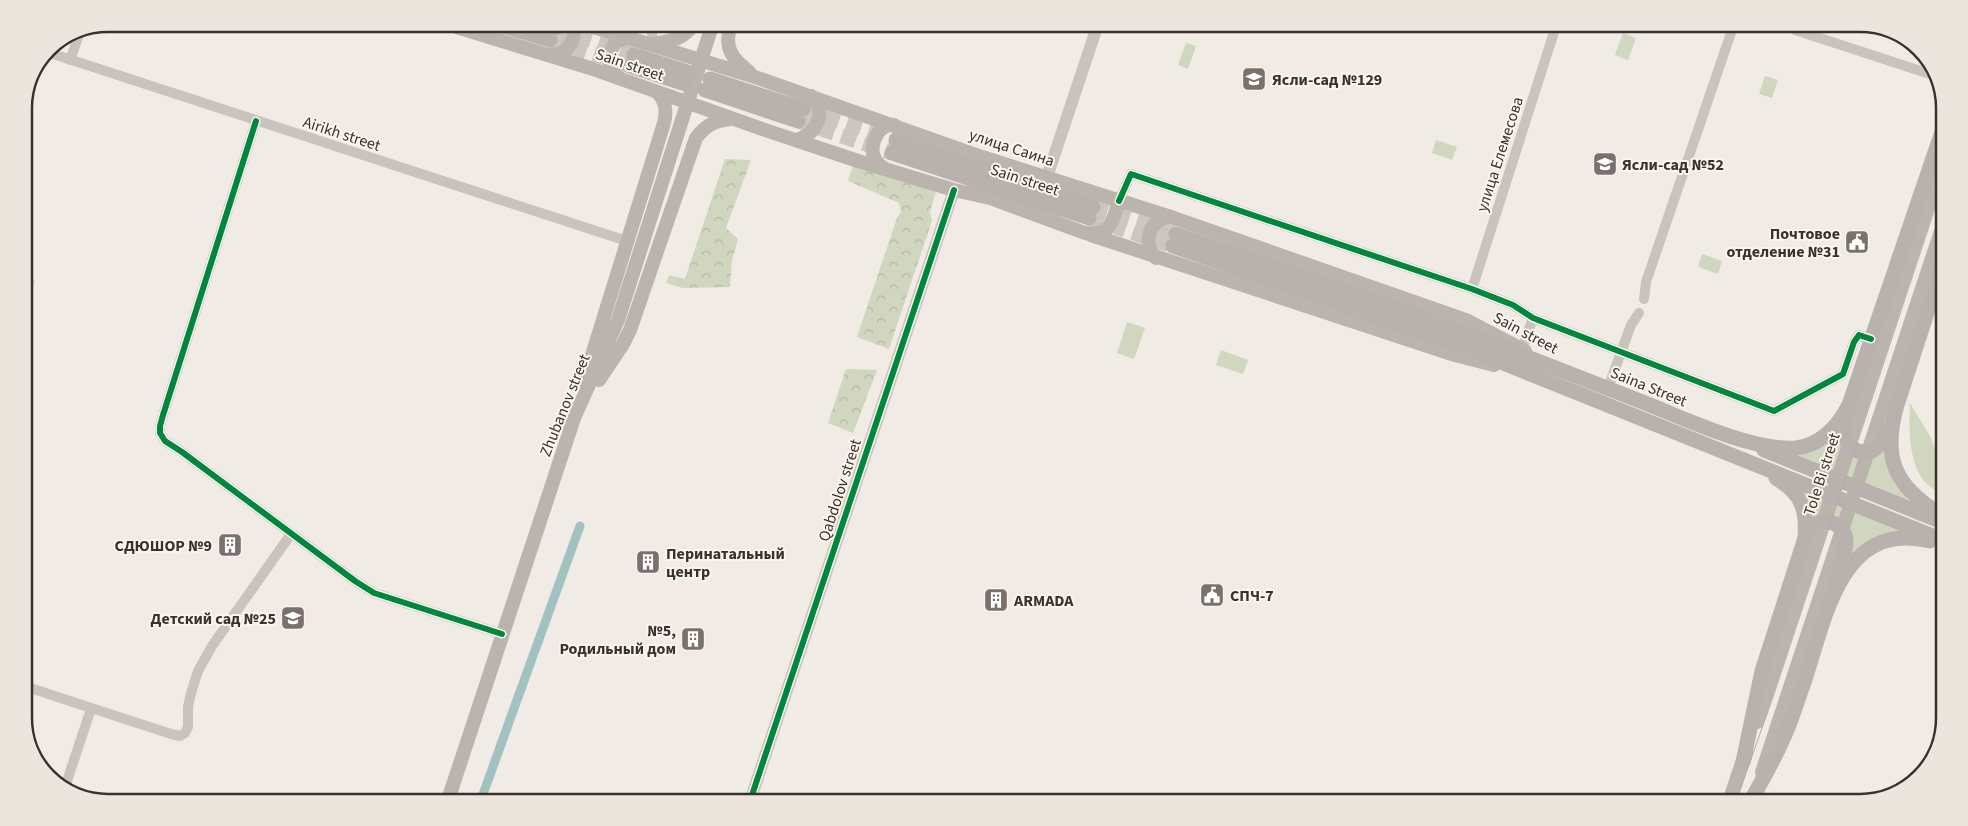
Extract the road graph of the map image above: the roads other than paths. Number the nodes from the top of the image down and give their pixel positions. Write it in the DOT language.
graph roads {
  1 [pos="508,32"];
  2 [pos="529,32"];
  3 [pos="574,32"];
  4 [pos="607,32"];
  5 [pos="652,32"];
  6 [pos="687,32"];
  7 [pos="710,32"];
  8 [pos="729,32"];
  9 [pos="1095,32"];
  10 [pos="1554,32"];
  11 [pos="1731,32"];
  12 [pos="1801,32"];
  13 [pos="550,37"];
  14 [pos="627,38"];
  15 [pos="78,39"];
  16 [pos="651,45"];
  17 [pos="55,55"];
  18 [pos="70,60"];
  19 [pos="632,60"];
  20 [pos="1926,73"];
  21 [pos="755,77"];
  22 [pos="619,78"];
  23 [pos="688,78"];
  24 [pos="708,84"];
  25 [pos="657,92"];
  26 [pos="804,108"];
  27 [pos="734,119"];
  28 [pos="256,121"];
  29 [pos="894,125"];
  30 [pos="796,140"];
  31 [pos="894,147"];
  32 [pos="1935,152"];
  33 [pos="885,169"];
  34 [pos="1047,177"];
  35 [pos="1935,185"];
  36 [pos="954,190"];
  37 [pos="1120,201"];
  38 [pos="1091,213"];
  39 [pos="1172,217"];
  40 [pos="1085,233"];
  41 [pos="627,241"];
  42 [pos="1935,248"];
  43 [pos="1156,258"];
  44 [pos="1935,285"];
  45 [pos="1472,289"];
  46 [pos="1644,299"];
  47 [pos="1639,313"];
  48 [pos="1533,318"];
  49 [pos="1871,339"];
  50 [pos="1522,349"];
  51 [pos="1622,353"];
  52 [pos="1560,370"];
  53 [pos="1530,374"];
  54 [pos="1608,388"];
  55 [pos="1849,405"];
  56 [pos="574,418"];
  57 [pos="1891,427"];
  58 [pos="1725,435"];
  59 [pos="1740,458"];
  60 [pos="1936,511"];
  61 [pos="1936,519"];
  62 [pos="291,534"];
  63 [pos="1936,537"];
  64 [pos="1805,538"];
  65 [pos="1936,543"];
  66 [pos="1830,603"];
  67 [pos="502,634"];
  68 [pos="33,689"];
  69 [pos="91,709"];
  70 [pos="1743,762"];
  71 [pos="67,781"];
  72 [pos="450,794"];
  73 [pos="752,794"];
  74 [pos="1732,794"];
  75 [pos="1754,794"];
  76 [pos="1755,794"];
  1 -- 13 [label="main road, Sain street"];
  2 -- 13 [label="main road, Sain street"];
  3 -- 13 [label="main road"];
  4 -- 14 [label="main road, Sain street"];
  5 -- 16 [label="street"];
  6 -- 16 [label="main road"];
  7 -- 56 [label="main road, Zhubanov street"];
  8 -- 21 [label="main road"];
  9 -- 34 [label="street"];
  10 -- 45 [label="street, улица Елемесова"];
  11 -- 46 [label="street"];
  12 -- 20 [label="street"];
  13 -- 22 [label="main road, Sain street"];
  14 -- 16 [label="main road, Sain street"];
  14 -- 22 [label="main road"];
  15 -- 18 [label="street"];
  16 -- 21 [label="main road, Sain street"];
  17 -- 18 [label="street, Airikh street"];
  18 -- 28 [label="street, Airikh street"];
  19 -- 23 [label="main road, Sain street"];
  21 -- 26 [label="main road, Sain street"];
  22 -- 25 [label="main road, Sain street"];
  24 -- 26 [label="main road, Sain street"];
  25 -- 27 [label="main road, Sain street"];
  25 -- 41 [label="main road"];
  26 -- 29 [label="main road, Sain street"];
  26 -- 30 [label="main road"];
  27 -- 30 [label="main road, Sain street"];
  27 -- 56 [label="main road"];
  28 -- 41 [label="street, Airikh street"];
  28 -- 62 [label="street"];
  29 -- 33 [label="main road"];
  29 -- 34 [label="main road, улица Саина"];
  30 -- 33 [label="main road, Sain street"];
  31 -- 38 [label="main road, Sain street"];
  32 -- 49 [label="main road"];
  33 -- 36 [label="main road, Sain street"];
  34 -- 37 [label="main road, улица Саина"];
  35 -- 70 [label="main road, Tole Bi street"];
  36 -- 40 [label="main road, Sain street"];
  36 -- 73 [label="street, Qabdolov street"];
  37 -- 39 [label="main road, Sain street"];
  37 -- 40 [label="main road"];
  37 -- 45 [label="street"];
  39 -- 43 [label="main road"];
  39 -- 50 [label="main road, Sain street"];
  40 -- 43 [label="main road, Sain street"];
  41 -- 56 [label="main road"];
  42 -- 75 [label="main road"];
  43 -- 53 [label="main road, Sain street"];
  44 -- 57 [label="main road"];
  45 -- 48 [label="street"];
  47 -- 51 [label="street"];
  48 -- 50 [label="street"];
  48 -- 51 [label="street"];
  49 -- 51 [label="street"];
  49 -- 55 [label="main road"];
  50 -- 52 [label="main road, Sain street"];
  51 -- 54 [label="street"];
  52 -- 53 [label="main road, Sain street"];
  52 -- 54 [label="main road, Saina Street"];
  53 -- 59 [label="main road, Sain street"];
  54 -- 58 [label="main road, Saina Street"];
  55 -- 57 [label="main road"];
  55 -- 58 [label="main road"];
  56 -- 67 [label="main road, Zhubanov street"];
  57 -- 60 [label="main road"];
  58 -- 61 [label="main road"];
  59 -- 63 [label="main road, Sain street"];
  59 -- 64 [label="main road"];
  62 -- 67 [label="street"];
  62 -- 69 [label="street"];
  64 -- 66 [label="main road"];
  64 -- 70 [label="main road"];
  65 -- 66 [label="main road"];
  66 -- 76 [label="main road"];
  67 -- 72 [label="main road, Zhubanov street"];
  68 -- 69 [label="street"];
  69 -- 71 [label="street"];
  70 -- 74 [label="main road, Tole Bi street"];
}
